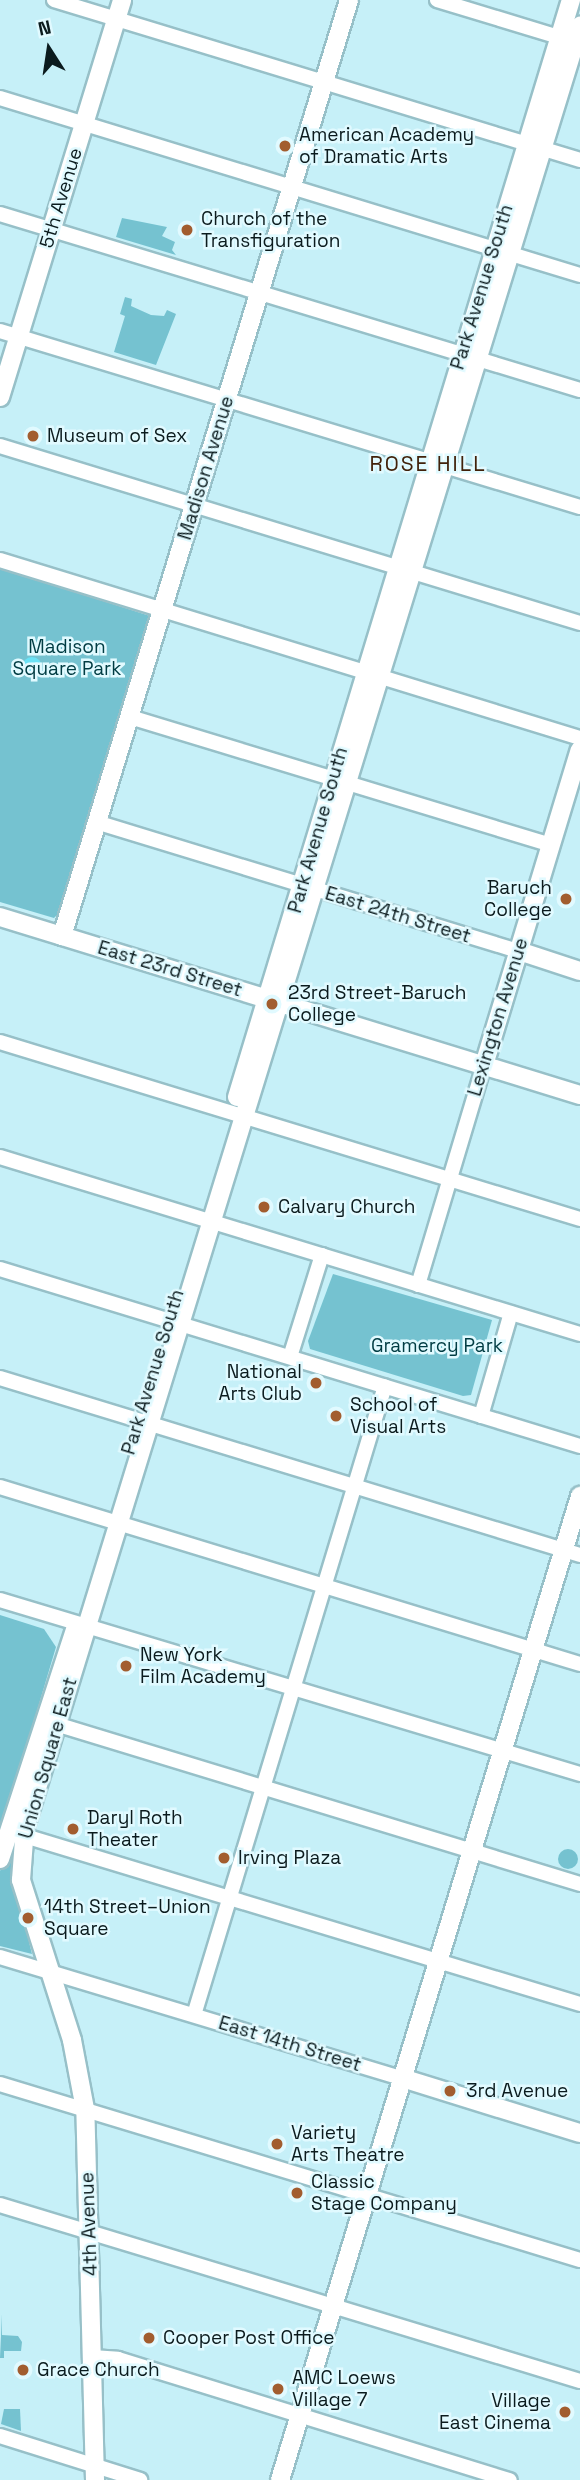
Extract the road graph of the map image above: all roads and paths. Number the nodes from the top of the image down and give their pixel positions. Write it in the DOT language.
graph roads {
  1 [pos="54,0"];
  2 [pos="122,0"];
  3 [pos="349,0"];
  4 [pos="436,0"];
  5 [pos="571,0"];
  6 [pos="116,19"];
  7 [pos="574,37"];
  8 [pos="324,83"];
  9 [pos="0,98"];
  10 [pos="84,124"];
  11 [pos="534,146"];
  12 [pos="580,160"];
  13 [pos="292,187"];
  14 [pos="0,214"];
  15 [pos="51,230"];
  16 [pos="502,251"];
  17 [pos="580,275"];
  18 [pos="260,293"];
  19 [pos="0,331"];
  20 [pos="18,337"];
  21 [pos="470,356"];
  22 [pos="580,390"];
  23 [pos="0,397"];
  24 [pos="227,400"];
  25 [pos="0,446"];
  26 [pos="437,462"];
  27 [pos="195,505"];
  28 [pos="580,507"];
  29 [pos="0,560"];
  30 [pos="405,569"];
  31 [pos="162,612"];
  32 [pos="580,622"];
  33 [pos="373,675"];
  34 [pos="130,717"];
  35 [pos="580,738"];
  36 [pos="580,750"];
  37 [pos="340,781"];
  38 [pos="96,822"];
  39 [pos="551,845"];
  40 [pos="308,888"];
  41 [pos="0,916"];
  42 [pos="62,936"];
  43 [pos="519,951"];
  44 [pos="580,971"];
  45 [pos="275,1001"];
  46 [pos="0,1042"];
  47 [pos="484,1065"];
  48 [pos="580,1095"];
  49 [pos="238,1115"];
  50 [pos="0,1157"];
  51 [pos="448,1179"];
  52 [pos="580,1219"];
  53 [pos="206,1220"];
  54 [pos="322,1255"];
  55 [pos="0,1269"];
  56 [pos="418,1285"];
  57 [pos="511,1313"];
  58 [pos="175,1322"];
  59 [pos="574,1332"];
  60 [pos="290,1357"];
  61 [pos="0,1378"];
  62 [pos="385,1386"];
  63 [pos="481,1416"];
  64 [pos="144,1422"];
  65 [pos="580,1446"];
  66 [pos="355,1486"];
  67 [pos="0,1488"];
  68 [pos="580,1496"];
  69 [pos="114,1522"];
  70 [pos="572,1552"];
  71 [pos="324,1586"];
  72 [pos="0,1600"];
  73 [pos="82,1624"];
  74 [pos="533,1650"];
  75 [pos="580,1664"];
  76 [pos="294,1686"];
  77 [pos="51,1723"];
  78 [pos="502,1750"];
  79 [pos="580,1774"];
  80 [pos="263,1787"];
  81 [pos="17,1833"];
  82 [pos="472,1851"];
  83 [pos="0,1859"];
  84 [pos="580,1884"];
  85 [pos="229,1898"];
  86 [pos="0,1956"];
  87 [pos="438,1961"];
  88 [pos="50,1972"];
  89 [pos="580,2004"];
  90 [pos="194,2015"];
  91 [pos="402,2078"];
  92 [pos="0,2084"];
  93 [pos="85,2109"];
  94 [pos="580,2133"];
  95 [pos="367,2195"];
  96 [pos="0,2205"];
  97 [pos="89,2232"];
  98 [pos="580,2260"];
  99 [pos="333,2306"];
  100 [pos="92,2357"];
  101 [pos="580,2381"];
  102 [pos="299,2416"];
  103 [pos="0,2436"];
  104 [pos="95,2473"];
  105 [pos="140,2480"];
  106 [pos="279,2480"];
  107 [pos="510,2480"];
  1 -- 6 [label="street"];
  2 -- 6 [label="main road, 5th Avenue"];
  3 -- 8 [label="main road, Madison Avenue"];
  4 -- 7 [label="street"];
  5 -- 7 [label="main road, Park Avenue South"];
  6 -- 8 [label="street"];
  6 -- 10 [label="main road, 5th Avenue"];
  7 -- 11 [label="main road, Park Avenue South"];
  8 -- 11 [label="street"];
  8 -- 13 [label="main road, Madison Avenue"];
  9 -- 10 [label="street"];
  10 -- 13 [label="street"];
  10 -- 15 [label="main road, 5th Avenue"];
  11 -- 12 [label="street"];
  11 -- 16 [label="main road, Park Avenue South"];
  13 -- 16 [label="street"];
  13 -- 18 [label="main road, Madison Avenue"];
  14 -- 15 [label="street"];
  15 -- 18 [label="street"];
  15 -- 20 [label="main road, 5th Avenue"];
  16 -- 17 [label="street"];
  16 -- 21 [label="main road, Park Avenue South"];
  18 -- 21 [label="street"];
  18 -- 24 [label="main road, Madison Avenue"];
  19 -- 20 [label="street"];
  20 -- 23 [label="main road, 5th Avenue"];
  20 -- 24 [label="street"];
  21 -- 22 [label="street"];
  21 -- 26 [label="main road, Park Avenue South"];
  24 -- 26 [label="street"];
  24 -- 27 [label="main road, Madison Avenue"];
  25 -- 27 [label="street"];
  26 -- 28 [label="street"];
  26 -- 30 [label="main road, Park Avenue South"];
  27 -- 30 [label="street"];
  27 -- 31 [label="main road, Madison Avenue"];
  29 -- 31 [label="street"];
  30 -- 32 [label="street"];
  30 -- 33 [label="main road, Park Avenue South"];
  31 -- 33 [label="street"];
  31 -- 34 [label="main road, Madison Avenue"];
  33 -- 35 [label="street"];
  33 -- 37 [label="main road, Park Avenue South"];
  34 -- 37 [label="street"];
  34 -- 38 [label="main road, Madison Avenue"];
  36 -- 39 [label="main road, Lexington Avenue"];
  37 -- 39 [label="street"];
  37 -- 40 [label="main road, Park Avenue South"];
  38 -- 40 [label="street, East 24th Street"];
  38 -- 42 [label="main road, Madison Avenue"];
  39 -- 43 [label="main road, Lexington Avenue"];
  40 -- 43 [label="street, East 24th Street"];
  40 -- 45 [label="main road, Park Avenue South"];
  41 -- 42 [label="main road, East 23rd Street"];
  42 -- 45 [label="main road, East 23rd Street"];
  43 -- 44 [label="main road, East 24th Street"];
  43 -- 47 [label="main road, Lexington Avenue"];
  45 -- 47 [label="main road, East 23rd Street"];
  45 -- 49 [label="main road, Park Avenue South"];
  46 -- 49 [label="street"];
  47 -- 48 [label="main road, East 23rd Street"];
  47 -- 51 [label="street, Lexington Avenue"];
  49 -- 51 [label="street"];
  49 -- 53 [label="main road, Park Avenue South"];
  50 -- 53 [label="street"];
  51 -- 52 [label="street"];
  51 -- 56 [label="street, Lexington Avenue"];
  53 -- 54 [label="street"];
  53 -- 58 [label="main road, Park Avenue South"];
  54 -- 56 [label="street"];
  54 -- 60 [label="street"];
  55 -- 58 [label="street"];
  56 -- 57 [label="street"];
  57 -- 59 [label="street"];
  57 -- 63 [label="street"];
  58 -- 60 [label="street"];
  58 -- 64 [label="main road, Park Avenue South"];
  60 -- 62 [label="street"];
  61 -- 64 [label="street"];
  62 -- 63 [label="street"];
  62 -- 66 [label="street"];
  63 -- 65 [label="street"];
  64 -- 66 [label="street"];
  64 -- 69 [label="main road, Park Avenue South"];
  66 -- 70 [label="street"];
  66 -- 71 [label="street"];
  67 -- 69 [label="street"];
  68 -- 70 [label="main road"];
  69 -- 71 [label="street"];
  69 -- 73 [label="main road, Park Avenue South"];
  70 -- 74 [label="main road"];
  71 -- 74 [label="street"];
  71 -- 76 [label="street"];
  72 -- 73 [label="street"];
  73 -- 76 [label="street"];
  73 -- 77 [label="main road, Union Square East"];
  74 -- 75 [label="street"];
  74 -- 78 [label="main road"];
  76 -- 78 [label="street"];
  76 -- 80 [label="street"];
  77 -- 80 [label="street"];
  77 -- 81 [label="main road, Union Square East"];
  78 -- 79 [label="street"];
  78 -- 82 [label="main road"];
  80 -- 82 [label="street"];
  80 -- 85 [label="street"];
  81 -- 83 [label="main road, Union Square East"];
  81 -- 85 [label="street"];
  81 -- 88 [label="main road, Union Square East"];
  82 -- 84 [label="street"];
  82 -- 87 [label="main road"];
  85 -- 87 [label="street"];
  85 -- 90 [label="street"];
  86 -- 88 [label="street, East 14th Street"];
  87 -- 89 [label="street"];
  87 -- 91 [label="main road"];
  88 -- 90 [label="street, East 14th Street"];
  88 -- 93 [label="main road, 4th Avenue"];
  90 -- 91 [label="street, East 14th Street"];
  91 -- 94 [label="main road, East 14th Street"];
  91 -- 95 [label="main road"];
  92 -- 93 [label="street"];
  93 -- 95 [label="street"];
  93 -- 97 [label="main road, 4th Avenue"];
  95 -- 98 [label="street"];
  95 -- 99 [label="main road"];
  96 -- 97 [label="street"];
  97 -- 99 [label="street"];
  97 -- 100 [label="main road, 4th Avenue"];
  99 -- 101 [label="street"];
  99 -- 102 [label="main road"];
  100 -- 102 [label="street"];
  100 -- 104 [label="main road, 4th Avenue"];
  102 -- 106 [label="main road"];
  102 -- 107 [label="street"];
  103 -- 104 [label="street"];
  104 -- 105 [label="street"];
}
